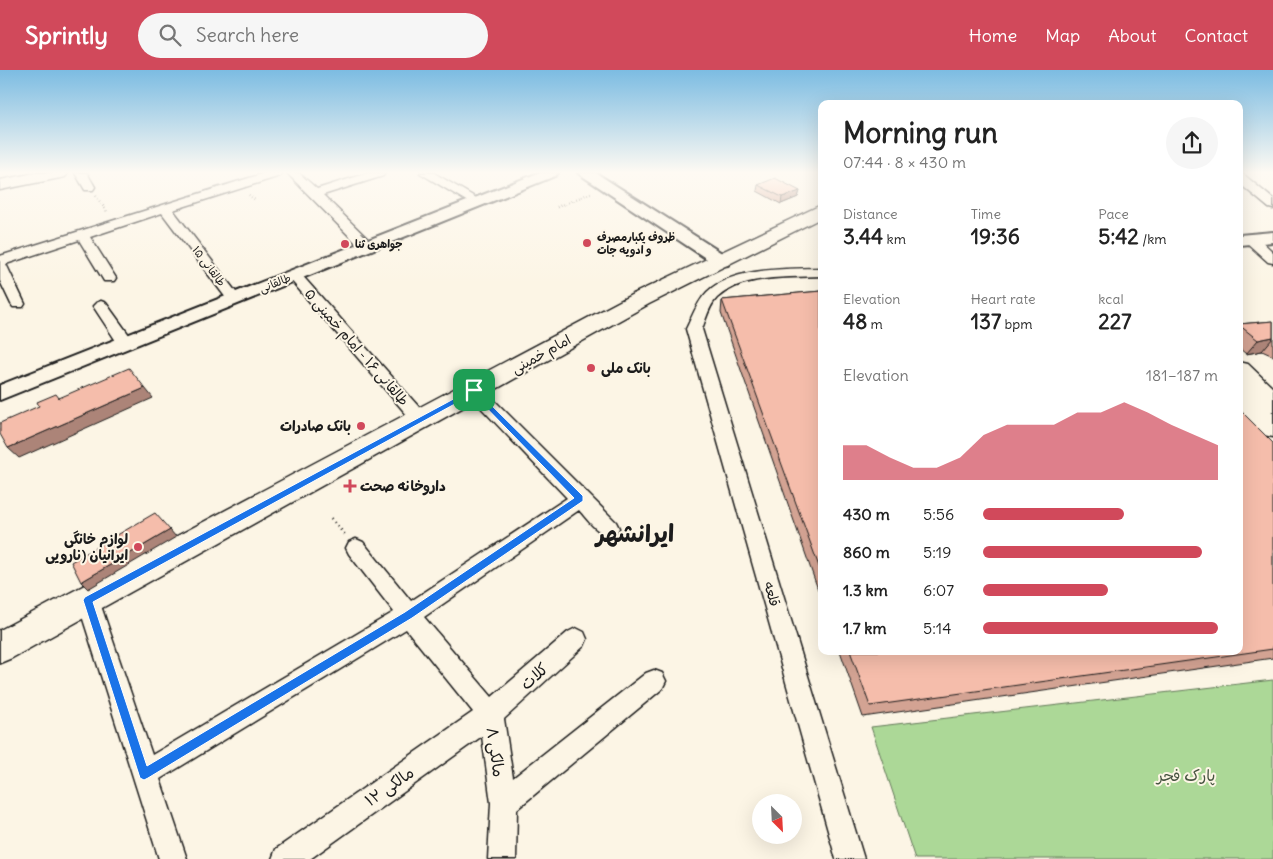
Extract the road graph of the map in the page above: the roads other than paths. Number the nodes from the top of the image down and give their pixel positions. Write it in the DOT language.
graph roads {
  1 [pos="159,210"];
  2 [pos="166,210"];
  3 [pos="330,210"];
  4 [pos="457,210"];
  5 [pos="644,210"];
  6 [pos="818,213"];
  7 [pos="82,234"];
  8 [pos="1273,237"];
  9 [pos="1245,240"];
  10 [pos="367,246"];
  11 [pos="1273,259"];
  12 [pos="0,261"];
  13 [pos="722,261"];
  14 [pos="0,266"];
  15 [pos="818,272"];
  16 [pos="294,275"];
  17 [pos="109,278"];
  18 [pos="234,299"];
  19 [pos="18,304"];
  20 [pos="101,306"];
  21 [pos="694,329"];
  22 [pos="126,342"];
  23 [pos="1243,374"];
  24 [pos="474,390"];
  25 [pos="0,393"];
  26 [pos="1243,398"];
  27 [pos="1273,403"];
  28 [pos="420,419"];
  29 [pos="1273,428"];
  30 [pos="580,498"];
  31 [pos="609,528"];
  32 [pos="356,548"];
  33 [pos="88,600"];
  34 [pos="409,615"];
  35 [pos="576,639"];
  36 [pos="0,647"];
  37 [pos="654,681"];
  38 [pos="491,714"];
  39 [pos="144,774"];
  40 [pos="504,803"];
  41 [pos="173,859"];
  42 [pos="286,859"];
  43 [pos="502,859"];
  44 [pos="848,859"];
  1 -- 7 [label="street"];
  2 -- 18 [label="street, طالقانی ۱۵"];
  3 -- 10 [label="street"];
  4 -- 10 [label="street, طالقانی"];
  5 -- 13 [label="street"];
  6 -- 13 [label="main road, امام خمینی"];
  7 -- 12 [label="street"];
  7 -- 17 [label="street"];
  8 -- 9 [label="street"];
  9 -- 11 [label="street"];
  10 -- 16 [label="street, طالقانی"];
  13 -- 24 [label="main road, امام خمینی"];
  14 -- 19 [label="street"];
  15 -- 21 [label="street"];
  16 -- 18 [label="street, طالقانی"];
  16 -- 28 [label="street, طالقانی ۱۶ - امام خمینی ۵"];
  18 -- 22 [label="street, طالقانی"];
  20 -- 22 [label="street"];
  21 -- 44 [label="street, قلعه"];
  22 -- 25 [label="street, طالقانی"];
  23 -- 27 [label="main road"];
  24 -- 28 [label="main road, امام خمینی"];
  24 -- 30 [label="street"];
  26 -- 29 [label="main road"];
  28 -- 33 [label="main road, امام خمینی"];
  30 -- 31 [label="street"];
  30 -- 34 [label="street"];
  32 -- 34 [label="street, مالکی ۸"];
  33 -- 36 [label="main road, امام خمینی"];
  33 -- 39 [label="street"];
  34 -- 38 [label="street, مالکی ۸"];
  34 -- 39 [label="street"];
  35 -- 38 [label="street, کلات"];
  37 -- 40 [label="street"];
  38 -- 40 [label="street, مالکی ۸"];
  38 -- 42 [label="street, مالکی ۱۲"];
  39 -- 41 [label="street"];
  40 -- 43 [label="street, مالکی ۸"];
}
